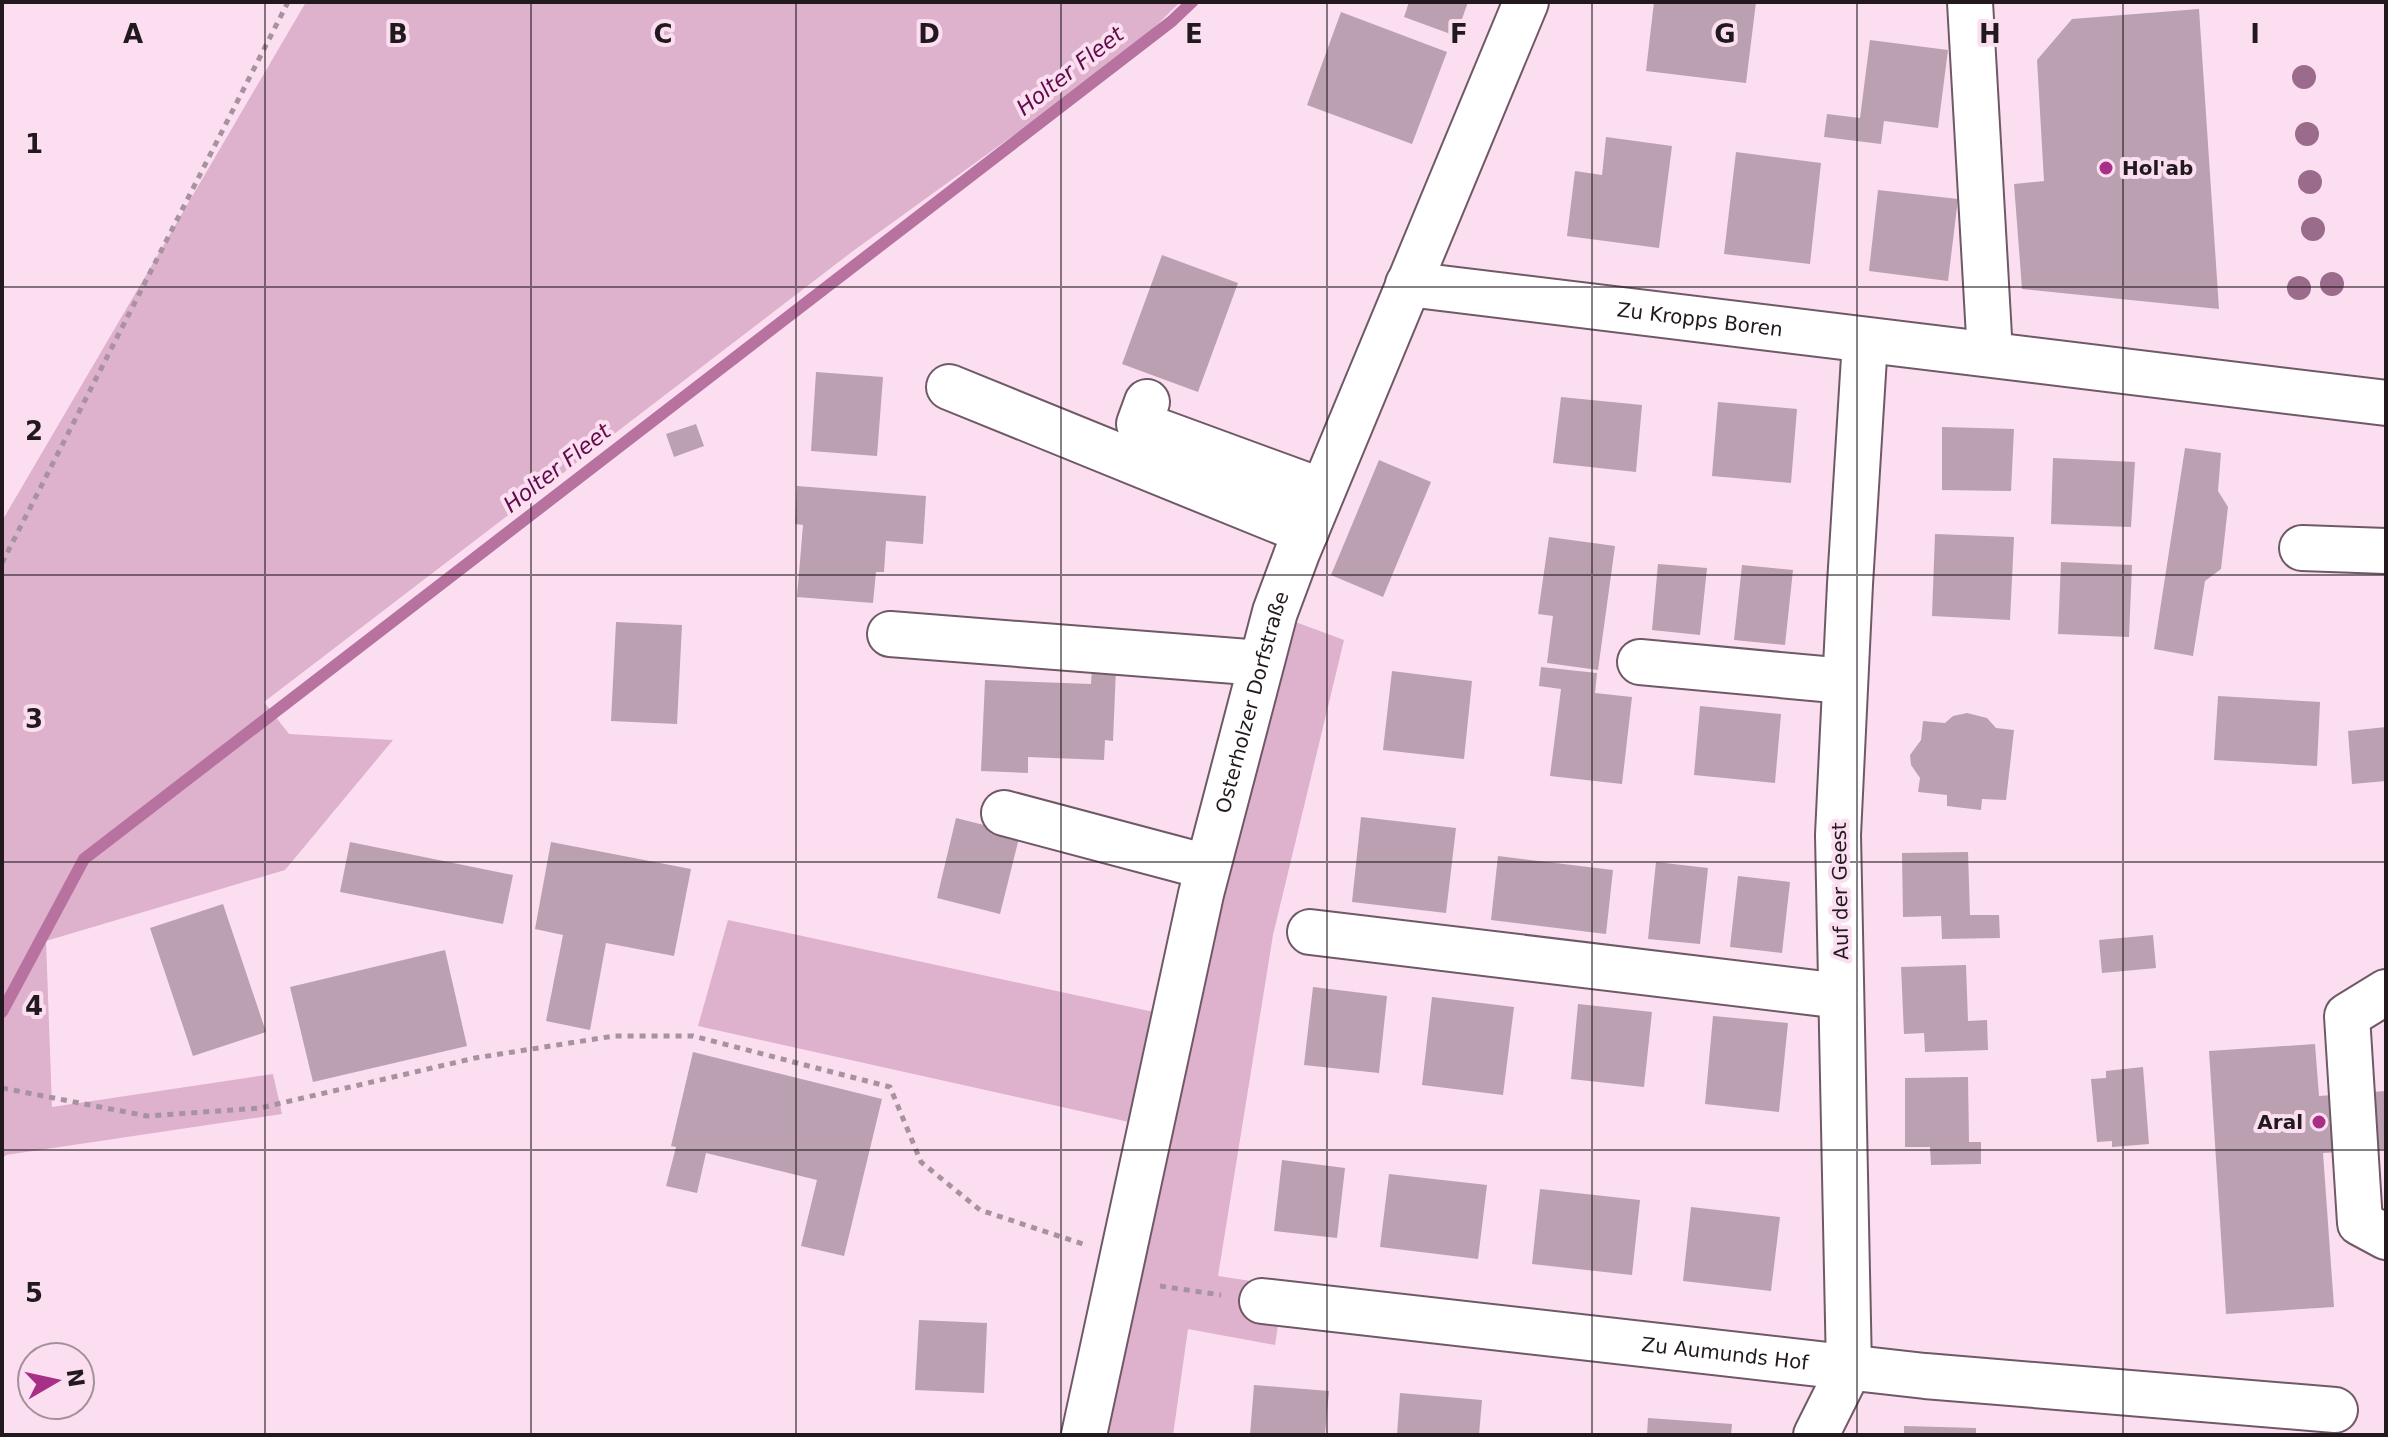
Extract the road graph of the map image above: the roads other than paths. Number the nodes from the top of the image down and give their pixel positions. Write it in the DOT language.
graph roads {
  1 [pos="1526,2"];
  2 [pos="1970,2"];
  3 [pos="1408,284"];
  4 [pos="1865,341"];
  5 [pos="1990,354"];
  6 [pos="949,387"];
  7 [pos="1147,402"];
  8 [pos="2386,403"];
  9 [pos="1322,491"];
  10 [pos="1306,532"];
  11 [pos="2302,548"];
  12 [pos="2386,551"];
  13 [pos="890,634"];
  14 [pos="1640,662"];
  15 [pos="1261,663"];
  16 [pos="1845,681"];
  17 [pos="1004,813"];
  18 [pos="1207,867"];
  19 [pos="1310,932"];
  20 [pos="2386,992"];
  21 [pos="1841,996"];
  22 [pos="2386,1237"];
  23 [pos="1262,1301"];
  24 [pos="1849,1369"];
  25 [pos="2335,1410"];
  26 [pos="1084,1435"];
  27 [pos="1816,1435"];
  1 -- 3 [label="street, Osterholzer Dorfstraße"];
  2 -- 5 [label="street"];
  3 -- 4 [label="street, Zu Kropps Boren"];
  3 -- 9 [label="street, Osterholzer Dorfstraße"];
  4 -- 5 [label="street, Zu Kropps Boren"];
  4 -- 16 [label="street, Auf der Geest"];
  5 -- 8 [label="street, Zu Kropps Boren"];
  6 -- 10 [label="street"];
  7 -- 9 [label="street"];
  9 -- 10 [label="street, Osterholzer Dorfstraße"];
  10 -- 15 [label="street, Osterholzer Dorfstraße"];
  11 -- 12 [label="street"];
  13 -- 15 [label="street"];
  14 -- 16 [label="street"];
  15 -- 18 [label="street, Osterholzer Dorfstraße"];
  16 -- 21 [label="street, Auf der Geest"];
  17 -- 18 [label="street"];
  18 -- 26 [label="street, Osterholzer Dorfstraße"];
  19 -- 21 [label="street"];
  20 -- 22 [label="street"];
  21 -- 24 [label="street, Auf der Geest"];
  23 -- 24 [label="street, Zu Aumunds Hof"];
  24 -- 25 [label="street, Zu Aumunds Hof"];
  24 -- 27 [label="street, Auf der Geest"];
}
